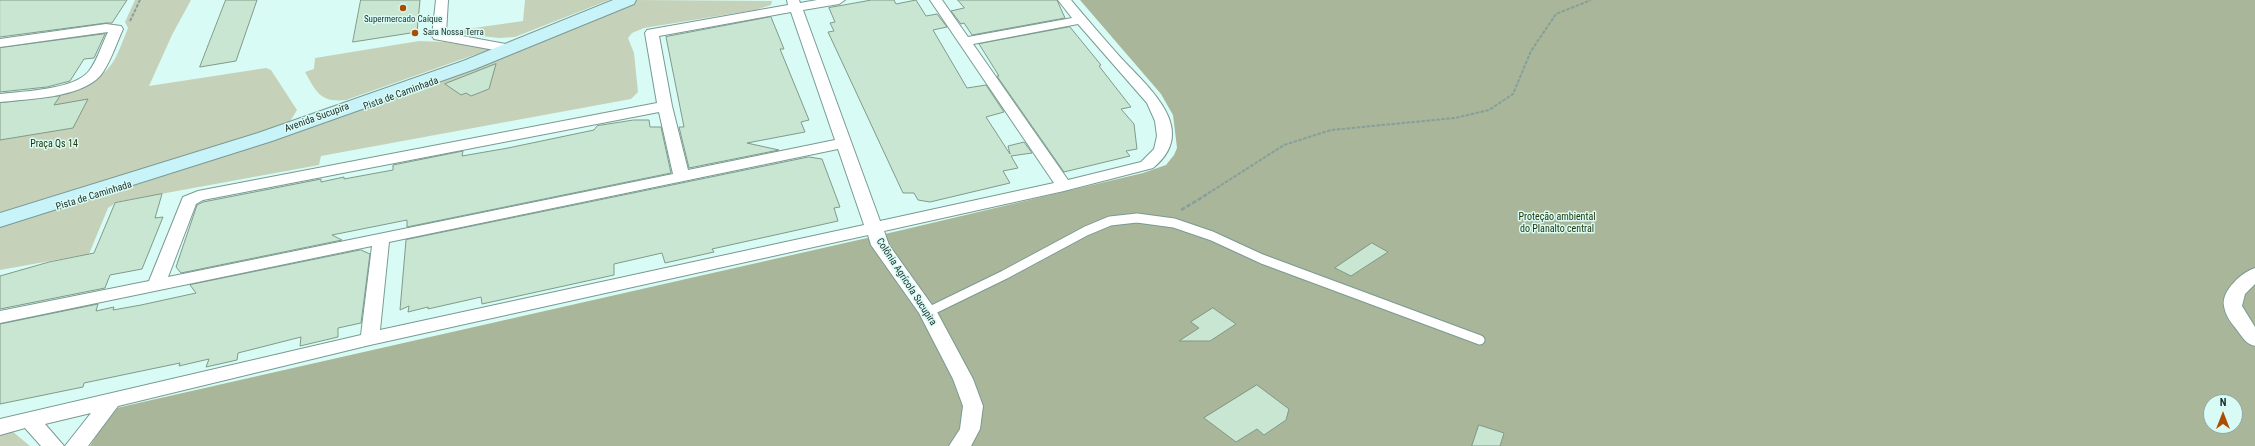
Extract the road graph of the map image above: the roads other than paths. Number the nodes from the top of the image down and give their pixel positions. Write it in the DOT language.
graph roads {
  1 [pos="442,0"];
  2 [pos="628,0"];
  3 [pos="638,0"];
  4 [pos="839,0"];
  5 [pos="936,0"];
  6 [pos="1064,0"];
  7 [pos="794,4"];
  8 [pos="1080,20"];
  9 [pos="966,41"];
  10 [pos="0,43"];
  11 [pos="511,49"];
  12 [pos="0,98"];
  13 [pos="664,106"];
  14 [pos="845,143"];
  15 [pos="682,178"];
  16 [pos="1064,186"];
  17 [pos="0,220"];
  18 [pos="0,225"];
  19 [pos="873,228"];
  20 [pos="382,240"];
  21 [pos="2255,274"];
  22 [pos="156,285"];
  23 [pos="928,312"];
  24 [pos="0,317"];
  25 [pos="370,339"];
  26 [pos="1480,340"];
  27 [pos="2255,340"];
  28 [pos="111,401"];
  29 [pos="30,420"];
  30 [pos="0,427"];
  31 [pos="53,446"];
  32 [pos="76,446"];
  33 [pos="960,446"];
  1 -- 11 [label="street"];
  2 -- 11 [label="street, Avenida Sucupira"];
  3 -- 18 [label="street, Pista de Caminhada"];
  4 -- 7 [label="street"];
  5 -- 9 [label="street"];
  6 -- 8 [label="street"];
  7 -- 13 [label="street"];
  7 -- 14 [label="street, Colônia Agrícola Sucupira"];
  8 -- 9 [label="street"];
  8 -- 16 [label="street"];
  9 -- 16 [label="street"];
  10 -- 12 [label="street"];
  11 -- 17 [label="street, Avenida Sucupira"];
  13 -- 15 [label="street"];
  13 -- 22 [label="street"];
  14 -- 15 [label="street"];
  14 -- 19 [label="street, Colônia Agrícola Sucupira"];
  15 -- 20 [label="street"];
  16 -- 19 [label="street"];
  19 -- 23 [label="street, Colônia Agrícola Sucupira"];
  19 -- 25 [label="street"];
  20 -- 22 [label="street"];
  20 -- 25 [label="street"];
  21 -- 27 [label="street"];
  22 -- 24 [label="street"];
  23 -- 26 [label="lane"];
  23 -- 33 [label="street, Colônia Agrícola Sucupira"];
  25 -- 28 [label="street"];
  28 -- 29 [label="street"];
  28 -- 32 [label="street"];
  29 -- 30 [label="street"];
  29 -- 31 [label="street"];
}
